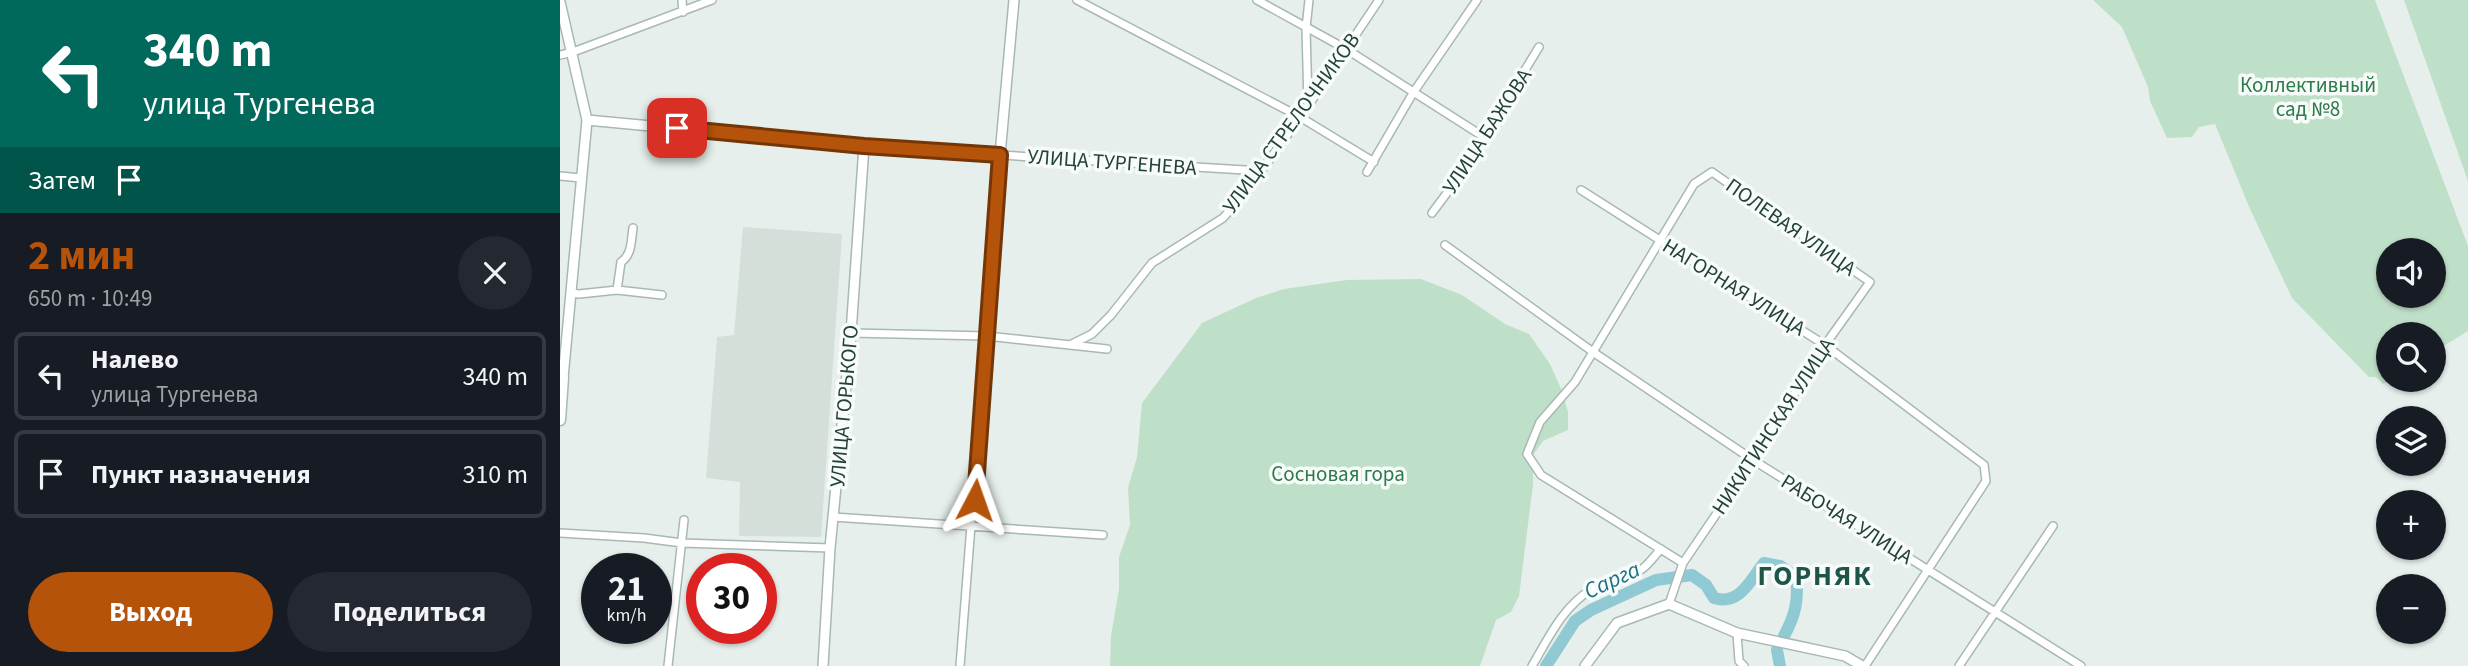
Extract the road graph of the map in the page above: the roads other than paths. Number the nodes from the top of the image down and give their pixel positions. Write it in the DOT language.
graph roads {
  1 [pos="682,0"];
  2 [pos="712,0"];
  3 [pos="1014,0"];
  4 [pos="1077,0"];
  5 [pos="1257,0"];
  6 [pos="1309,0"];
  7 [pos="1379,0"];
  8 [pos="1477,0"];
  9 [pos="560,2"];
  10 [pos="683,12"];
  11 [pos="1306,27"];
  12 [pos="1539,47"];
  13 [pos="1346,49"];
  14 [pos="573,52"];
  15 [pos="560,55"];
  16 [pos="1413,93"];
  17 [pos="1308,106"];
  18 [pos="1300,117"];
  19 [pos="587,120"];
  20 [pos="1484,137"];
  21 [pos="864,146"];
  22 [pos="1000,155"];
  23 [pos="1374,162"];
  24 [pos="1261,171"];
  25 [pos="1367,172"];
  26 [pos="560,176"];
  27 [pos="581,178"];
  28 [pos="1581,190"];
  29 [pos="1432,213"];
  30 [pos="633,228"];
  31 [pos="1660,240"];
  32 [pos="1445,246"];
  33 [pos="1870,282"];
  34 [pos="617,289"];
  35 [pos="570,293"];
  36 [pos="662,295"];
  37 [pos="851,332"];
  38 [pos="987,336"];
  39 [pos="1069,345"];
  40 [pos="1825,345"];
  41 [pos="1107,349"];
  42 [pos="1593,352"];
  43 [pos="561,378"];
  44 [pos="560,420"];
  45 [pos="1753,460"];
  46 [pos="833,517"];
  47 [pos="684,520"];
  48 [pos="2053,526"];
  49 [pos="973,527"];
  50 [pos="560,533"];
  51 [pos="1103,535"];
  52 [pos="682,543"];
  53 [pos="830,548"];
  54 [pos="1661,549"];
  55 [pos="1683,563"];
  56 [pos="1928,570"];
  57 [pos="1669,604"];
  58 [pos="1995,612"];
  59 [pos="1737,633"];
  60 [pos="668,666"];
  61 [pos="823,666"];
  62 [pos="960,666"];
  63 [pos="1532,666"];
  64 [pos="1585,666"];
  65 [pos="1744,666"];
  66 [pos="1864,666"];
  67 [pos="1959,666"];
  68 [pos="2081,666"];
  1 -- 10 [label="street"];
  2 -- 10 [label="street"];
  3 -- 22 [label="street"];
  4 -- 18 [label="street"];
  5 -- 11 [label="street"];
  6 -- 11 [label="street"];
  7 -- 13 [label="street, УЛИЦА СТРЕЛОЧНИКОВ"];
  8 -- 16 [label="street"];
  9 -- 14 [label="street"];
  10 -- 14 [label="street"];
  11 -- 13 [label="street"];
  11 -- 17 [label="street"];
  12 -- 20 [label="street, УЛИЦА БАЖОВА"];
  13 -- 16 [label="street"];
  13 -- 17 [label="street, УЛИЦА СТРЕЛОЧНИКОВ"];
  14 -- 15 [label="street"];
  14 -- 19 [label="street"];
  16 -- 20 [label="street"];
  16 -- 23 [label="street"];
  17 -- 18 [label="street, УЛИЦА СТРЕЛОЧНИКОВ"];
  18 -- 23 [label="street"];
  18 -- 24 [label="street, УЛИЦА СТРЕЛОЧНИКОВ"];
  19 -- 21 [label="street, УЛИЦА ТУРГЕНЕВА"];
  19 -- 27 [label="street"];
  20 -- 29 [label="street, УЛИЦА БАЖОВА"];
  21 -- 22 [label="street, УЛИЦА ТУРГЕНЕВА"];
  21 -- 37 [label="street, УЛИЦА ГОРЬКОГО"];
  22 -- 24 [label="street, УЛИЦА ТУРГЕНЕВА"];
  22 -- 38 [label="street"];
  23 -- 25 [label="street"];
  24 -- 39 [label="street, УЛИЦА СТРЕЛОЧНИКОВ"];
  26 -- 27 [label="street"];
  27 -- 35 [label="street"];
  28 -- 31 [label="street, НАГОРНАЯ УЛИЦА"];
  30 -- 34 [label="street"];
  31 -- 33 [label="street, ПОЛЕВАЯ УЛИЦА"];
  31 -- 40 [label="street, НАГОРНАЯ УЛИЦА"];
  31 -- 42 [label="street"];
  32 -- 42 [label="street, РАБОЧАЯ УЛИЦА"];
  33 -- 40 [label="street, НИКИТИНСКАЯ УЛИЦА"];
  34 -- 35 [label="street"];
  34 -- 36 [label="street"];
  35 -- 43 [label="street"];
  37 -- 38 [label="street"];
  37 -- 46 [label="street, УЛИЦА ГОРЬКОГО"];
  38 -- 39 [label="street"];
  38 -- 49 [label="street"];
  39 -- 41 [label="street"];
  40 -- 45 [label="street, НИКИТИНСКАЯ УЛИЦА"];
  40 -- 56 [label="street, НАГОРНАЯ УЛИЦА"];
  42 -- 45 [label="street, РАБОЧАЯ УЛИЦА"];
  42 -- 54 [label="street"];
  43 -- 44 [label="main road"];
  45 -- 55 [label="street, НИКИТИНСКАЯ УЛИЦА"];
  45 -- 56 [label="street, РАБОЧАЯ УЛИЦА"];
  46 -- 49 [label="street"];
  46 -- 53 [label="street, УЛИЦА ГОРЬКОГО"];
  47 -- 52 [label="street"];
  48 -- 58 [label="street"];
  49 -- 51 [label="street"];
  49 -- 62 [label="street"];
  50 -- 52 [label="street"];
  52 -- 53 [label="street"];
  52 -- 60 [label="street"];
  53 -- 61 [label="street, УЛИЦА ГОРЬКОГО"];
  54 -- 55 [label="street"];
  54 -- 63 [label="street"];
  55 -- 57 [label="street, НИКИТИНСКАЯ УЛИЦА"];
  56 -- 58 [label="street, РАБОЧАЯ УЛИЦА"];
  56 -- 66 [label="street"];
  57 -- 59 [label="street"];
  57 -- 64 [label="street"];
  58 -- 67 [label="street"];
  58 -- 68 [label="street, РАБОЧАЯ УЛИЦА"];
  59 -- 65 [label="street"];
  59 -- 66 [label="street"];
}
